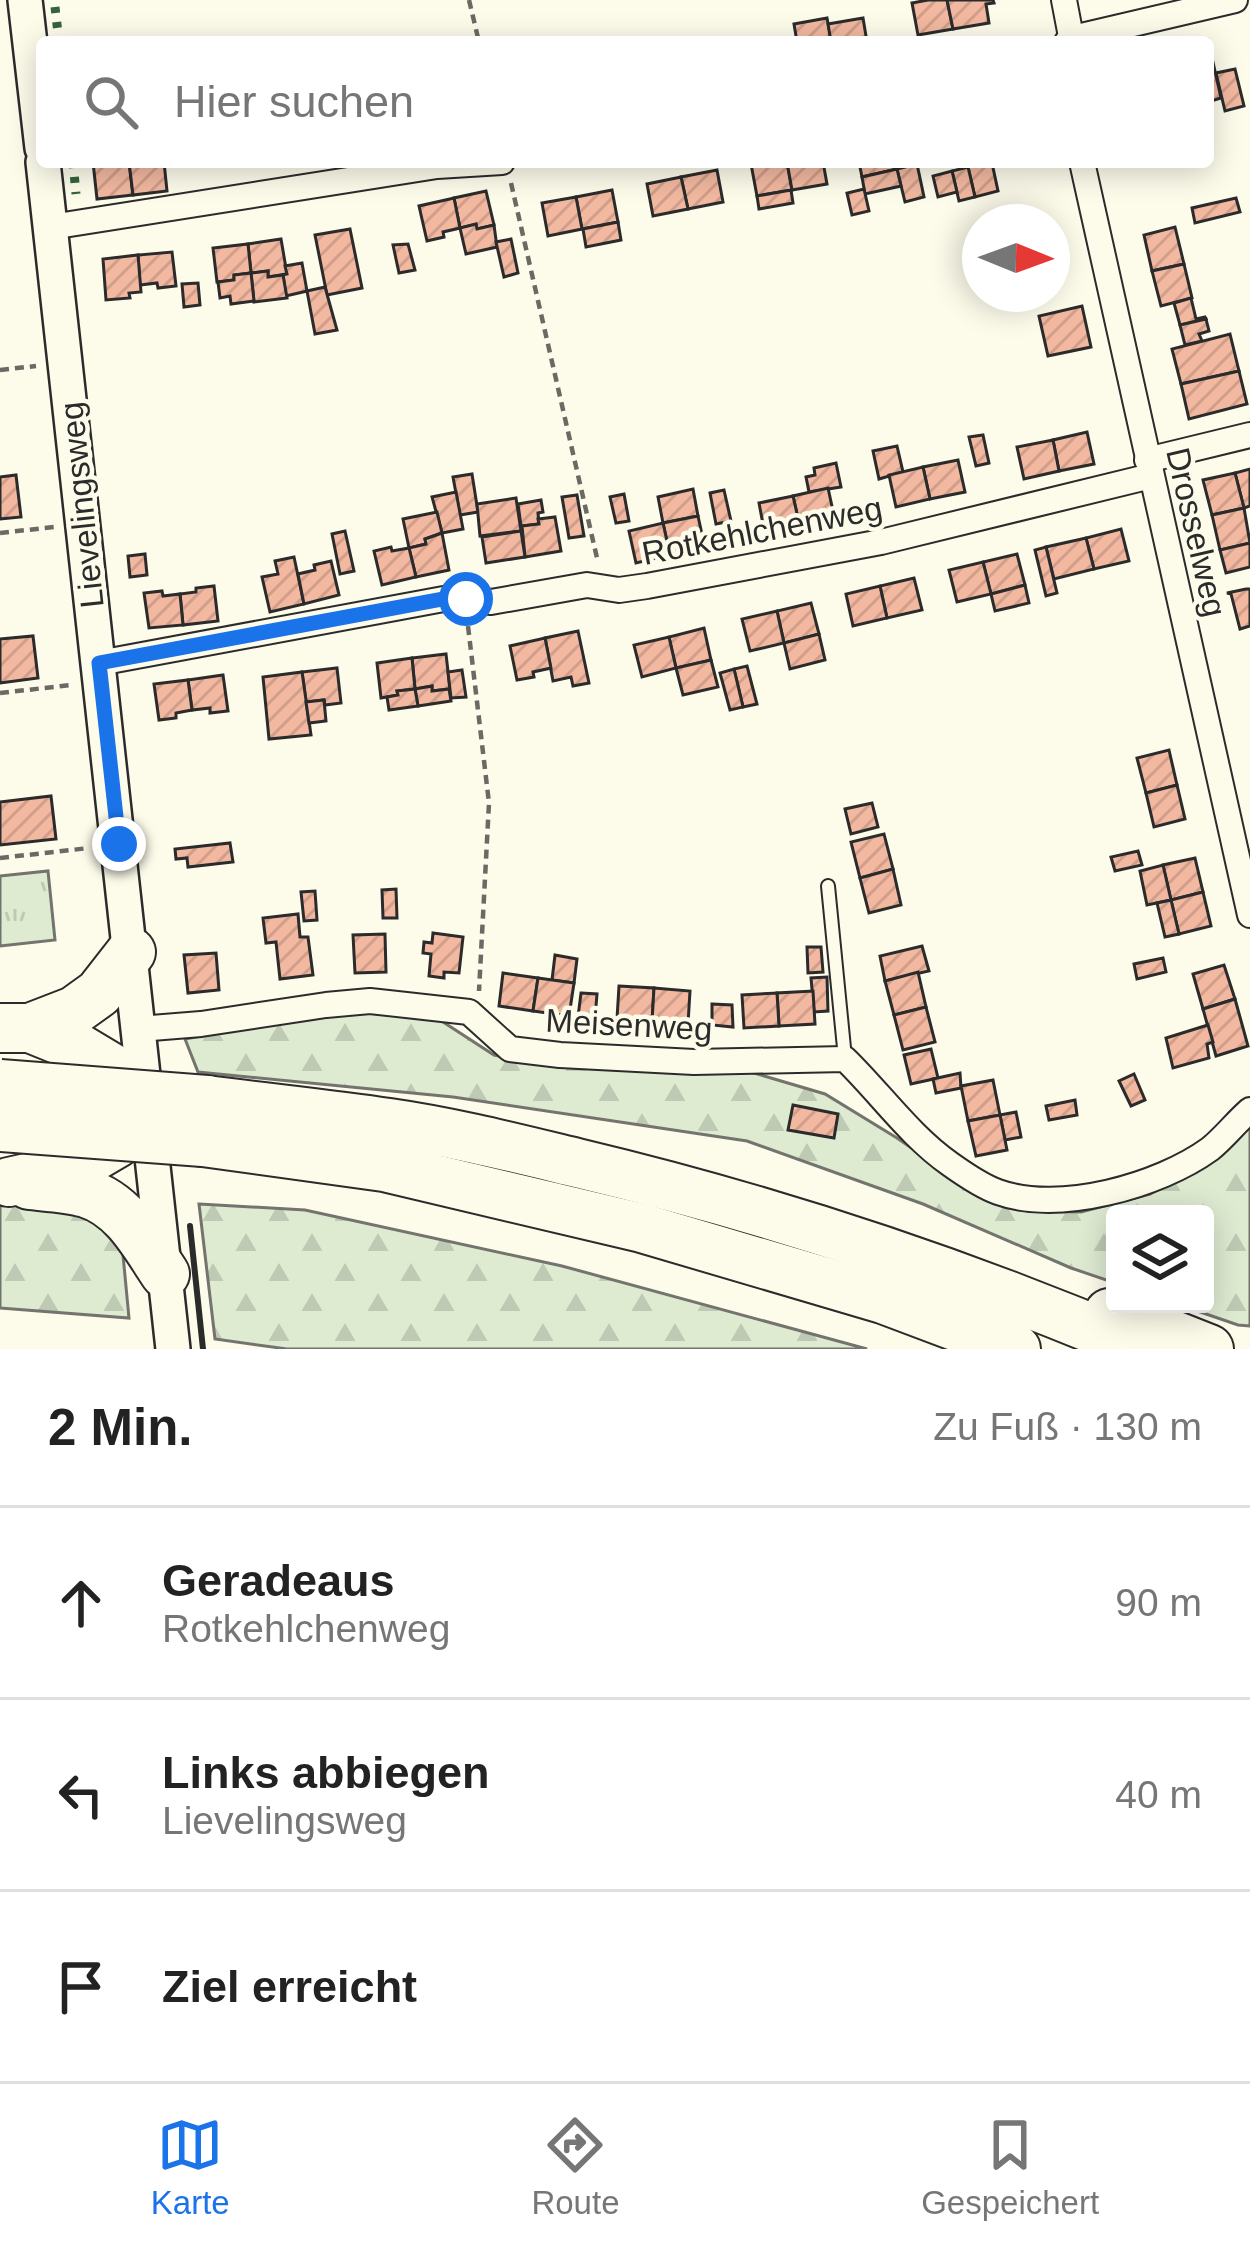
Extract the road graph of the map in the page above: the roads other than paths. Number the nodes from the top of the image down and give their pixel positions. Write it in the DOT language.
graph roads {
  1 [pos="26,0"];
  2 [pos="1064,0"];
  3 [pos="1235,0"];
  4 [pos="1070,36"];
  5 [pos="1091,36"];
  6 [pos="36,92"];
  7 [pos="45,168"];
  8 [pos="425,168"];
  9 [pos="454,168"];
  10 [pos="1083,168"];
  11 [pos="507,174"];
  12 [pos="51,227"];
  13 [pos="1250,436"];
  14 [pos="1149,468"];
  15 [pos="100,672"];
  16 [pos="1239,821"];
  17 [pos="828,886"];
  18 [pos="1250,915"];
  19 [pos="131,952"];
  20 [pos="15,1028"];
  21 [pos="139,1029"];
  22 [pos="845,1059"];
  23 [pos="0,1084"];
  24 [pos="1250,1110"];
  25 [pos="148,1113"];
  26 [pos="205,1121"];
  27 [pos="0,1127"];
  28 [pos="4,1182"];
  29 [pos="165,1274"];
  30 [pos="1057,1314"];
  31 [pos="975,1340"];
  32 [pos="173,1349"];
  33 [pos="1016,1349"];
  34 [pos="1141,1349"];
  35 [pos="1209,1349"];
  1 -- 6 [label="street"];
  2 -- 4 [label="street"];
  3 -- 5 [label="street"];
  7 -- 12 [label="street, Lievelingsweg"];
  8 -- 12 [label="street"];
  9 -- 11 [label="street"];
  10 -- 14 [label="street, Drosselweg"];
  12 -- 15 [label="street, Lievelingsweg"];
  13 -- 14 [label="street, Rotkehlchenweg"];
  14 -- 15 [label="street, Rotkehlchenweg"];
  14 -- 16 [label="street, Drosselweg"];
  15 -- 19 [label="street, Lievelingsweg"];
  16 -- 18 [label="street, Drosselweg"];
  17 -- 22 [label="lane"];
  19 -- 20 [label="highway"];
  19 -- 21 [label="street, Lievelingsweg"];
  20 -- 25 [label="highway"];
  21 -- 22 [label="street, Meisenweg"];
  21 -- 25 [label="street, Lievelingsweg"];
  22 -- 24 [label="street"];
  23 -- 26 [label="highway, bridge"];
  25 -- 28 [label="highway"];
  25 -- 29 [label="street, Lievelingsweg"];
  26 -- 27 [label="highway, bridge"];
  26 -- 30 [label="highway"];
  26 -- 31 [label="highway"];
  28 -- 29 [label="highway"];
  29 -- 32 [label="street, Lievelingsweg"];
  30 -- 34 [label="highway"];
  30 -- 35 [label="highway"];
  31 -- 33 [label="highway"];
}
